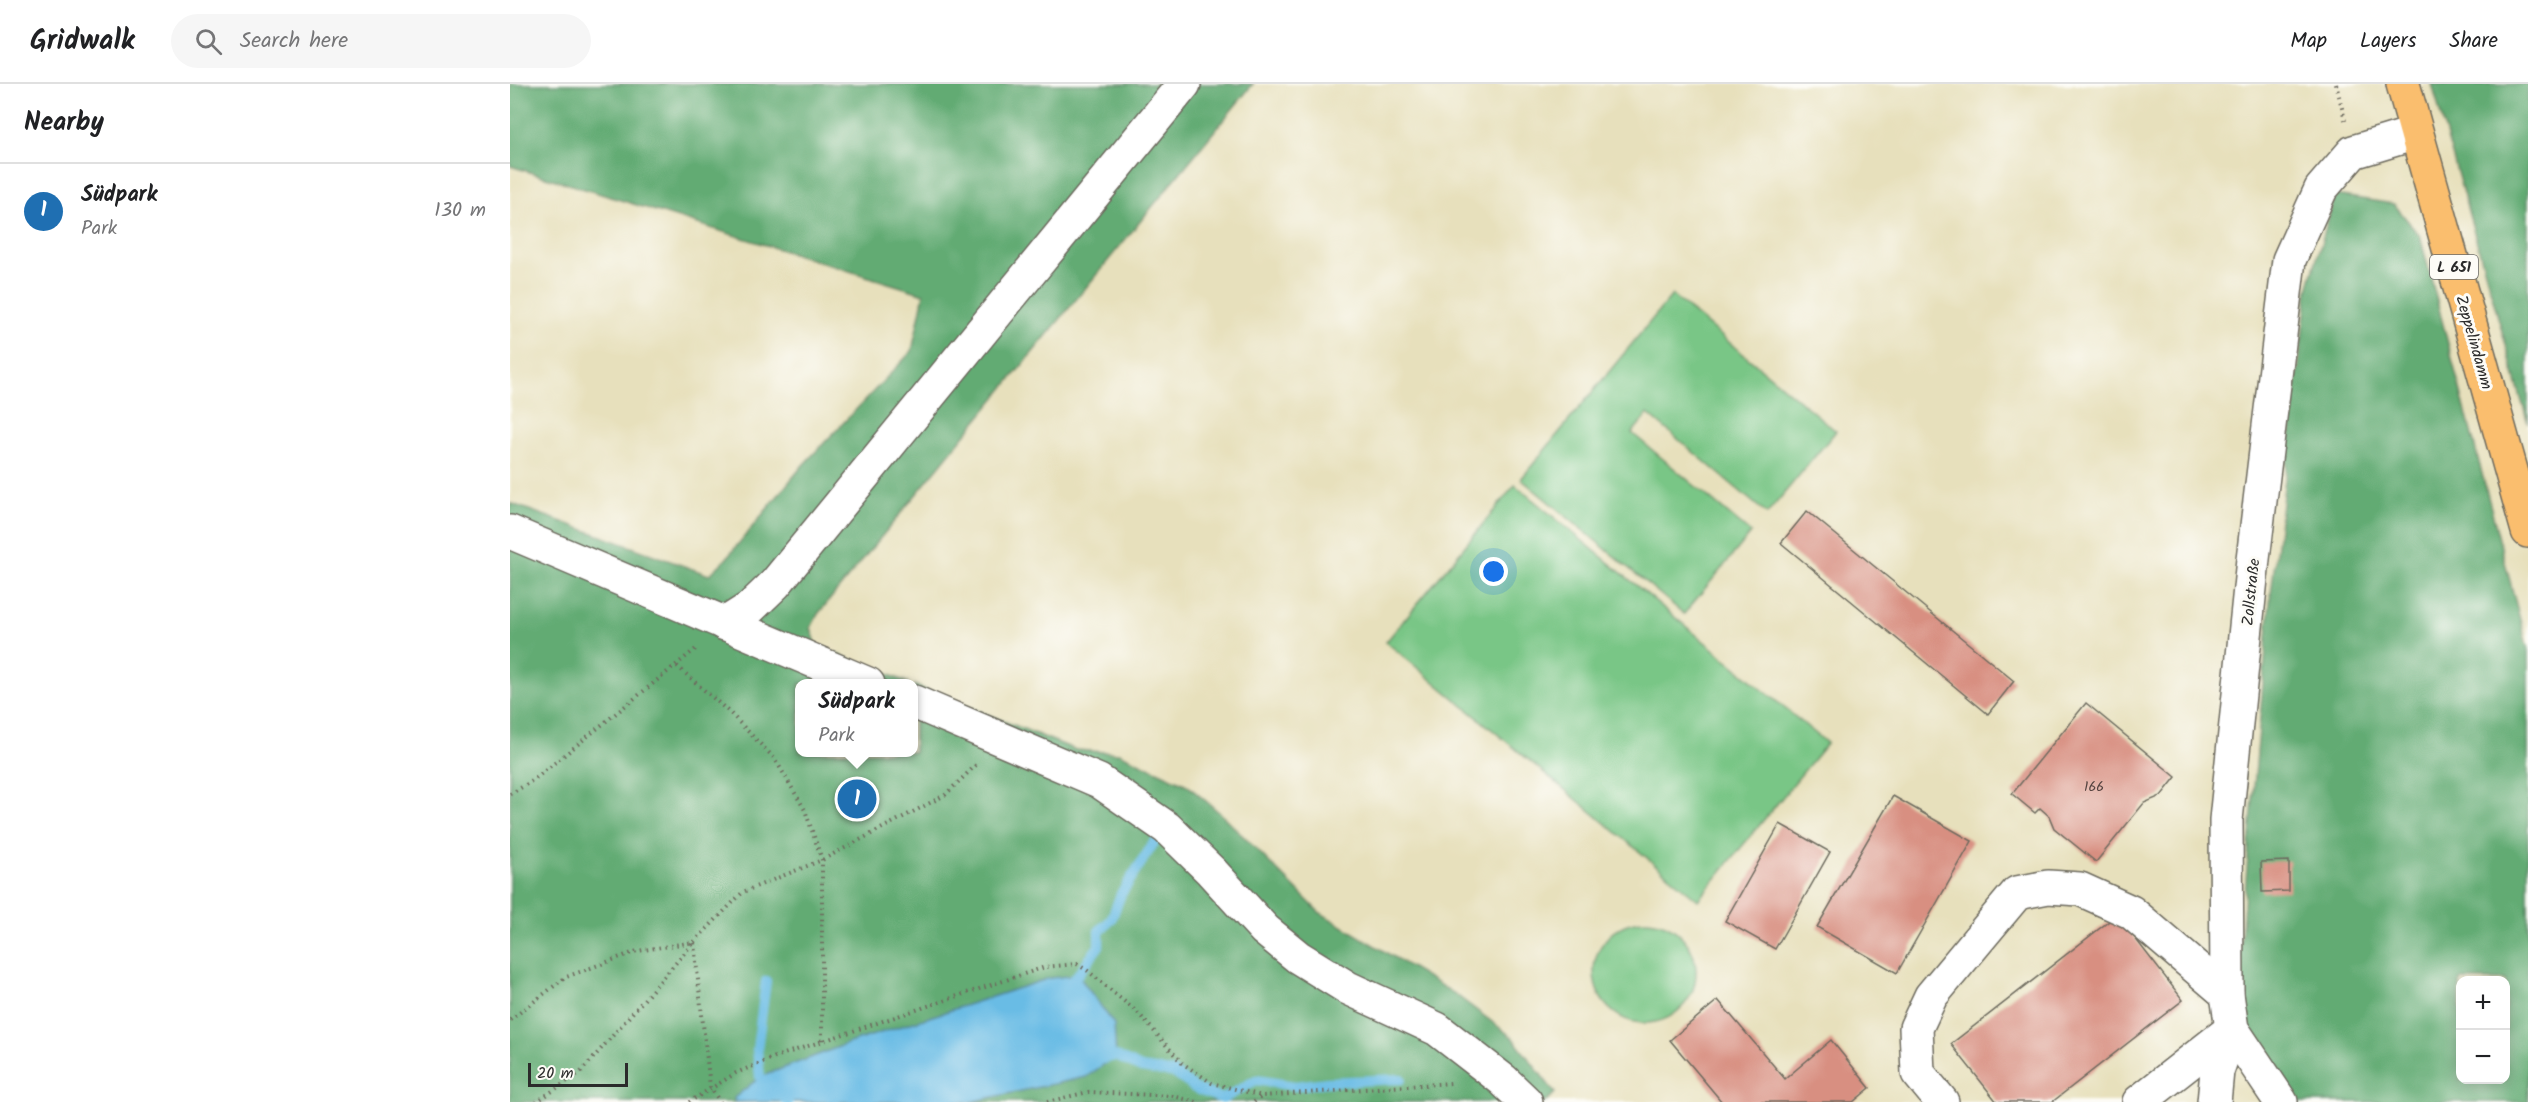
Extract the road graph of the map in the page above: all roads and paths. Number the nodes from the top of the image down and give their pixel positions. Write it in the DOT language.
graph roads {
  1 [pos="1184,84"];
  2 [pos="2403,84"];
  3 [pos="2416,133"];
  4 [pos="2528,531"];
  5 [pos="510,532"];
  6 [pos="725,624"];
  7 [pos="676,666"];
  8 [pos="856,679"];
  9 [pos="918,704"];
  10 [pos="1003,739"];
  11 [pos="510,794"];
  12 [pos="822,860"];
  13 [pos="694,942"];
  14 [pos="2227,993"];
  15 [pos="510,1020"];
  16 [pos="2232,1029"];
  17 [pos="822,1041"];
  18 [pos="710,1087"];
  19 [pos="1515,1091"];
  20 [pos="1262,1095"];
  21 [pos="536,1102"];
  22 [pos="689,1102"];
  23 [pos="720,1102"];
  24 [pos="1047,1102"];
  25 [pos="1197,1102"];
  26 [pos="1254,1102"];
  27 [pos="1942,1102"];
  28 [pos="2139,1102"];
  29 [pos="2214,1102"];
  30 [pos="2281,1102"];
  1 -- 6 [label="street"];
  2 -- 3 [label="main road, Zeppelindamm / L 651"];
  3 -- 4 [label="main road, Zeppelindamm / L 651"];
  3 -- 14 [label="street, Zollstraße"];
  5 -- 6 [label="street"];
  6 -- 7 [label="path"];
  6 -- 8 [label="street"];
  7 -- 11 [label="path"];
  7 -- 12 [label="path"];
  9 -- 10 [label="street"];
  10 -- 12 [label="path"];
  10 -- 19 [label="street"];
  12 -- 13 [label="path"];
  12 -- 17 [label="path"];
  13 -- 15 [label="path"];
  13 -- 18 [label="path"];
  13 -- 21 [label="path"];
  14 -- 16 [label="street, Zollstraße"];
  14 -- 27 [label="street"];
  16 -- 28 [label="street"];
  16 -- 29 [label="street"];
  16 -- 30 [label="street, Zollstraße"];
  17 -- 18 [label="path"];
  17 -- 20 [label="path"];
  18 -- 22 [label="path"];
  18 -- 23 [label="path"];
  19 -- 20 [label="path"];
  20 -- 26 [label="path"];
  24 -- 25 [label="path"];
}
